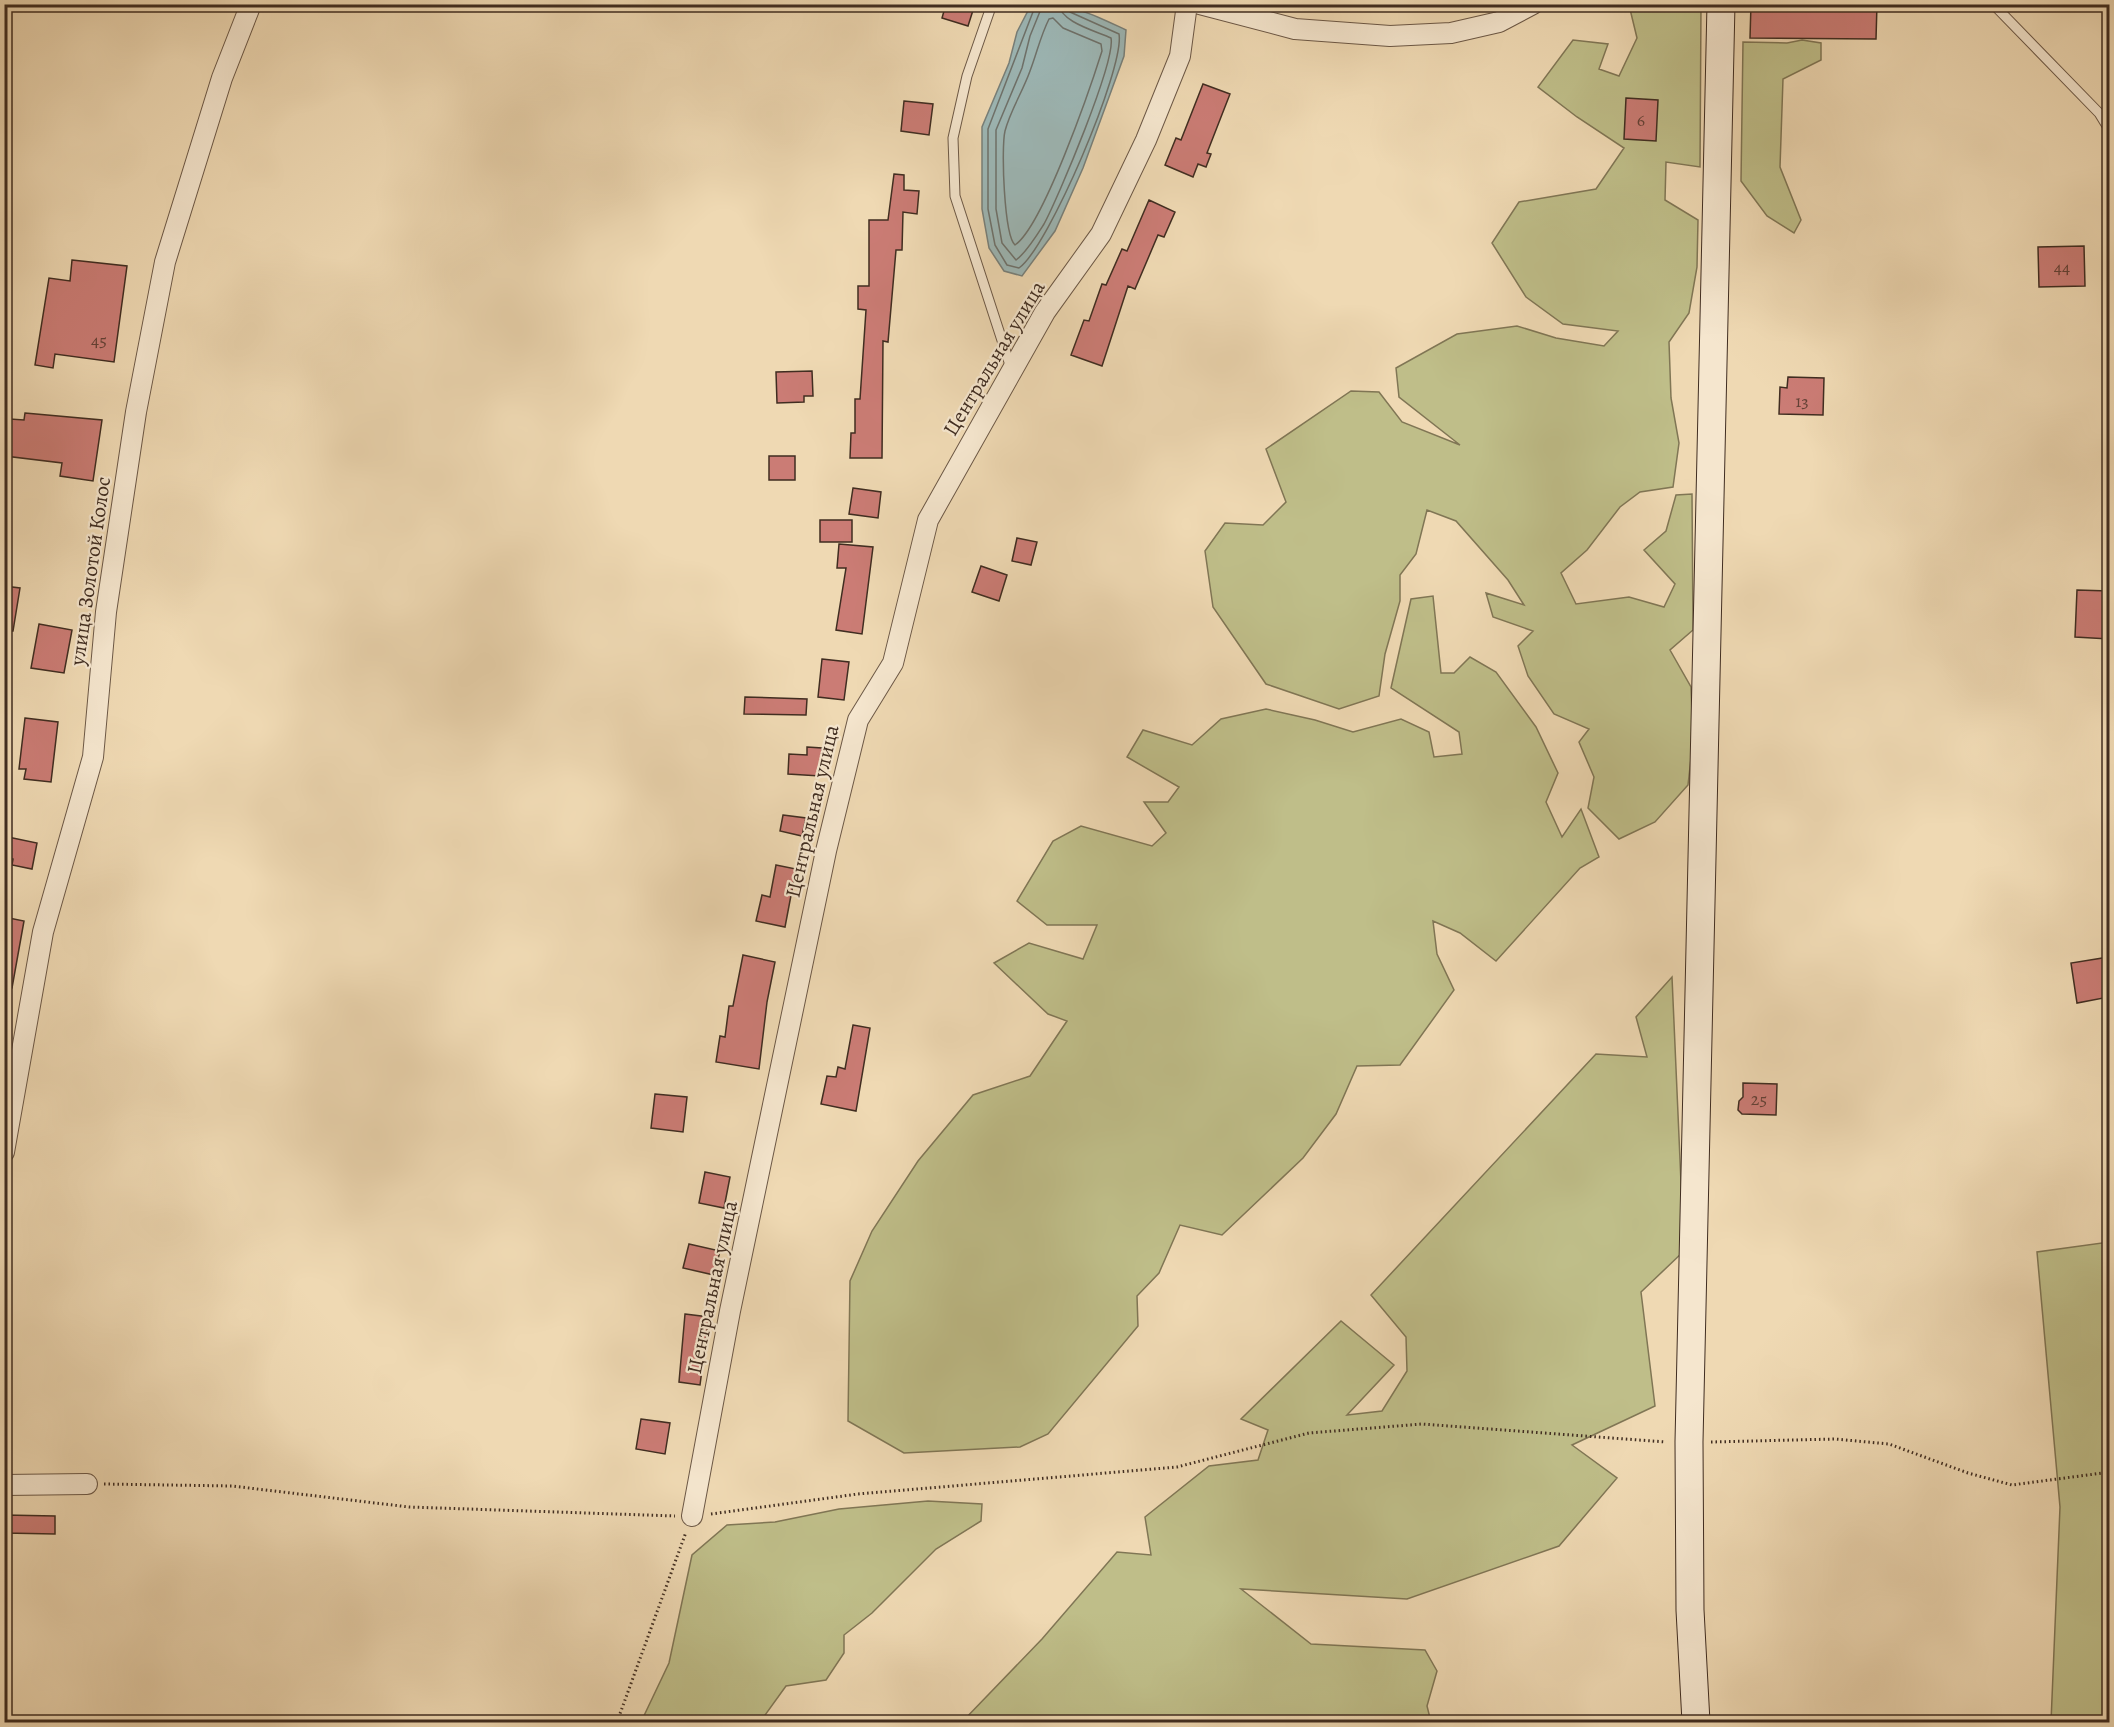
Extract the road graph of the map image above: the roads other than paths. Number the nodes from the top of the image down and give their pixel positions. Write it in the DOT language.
graph roads {
  1 [pos="251,4"];
  2 [pos="992,4"];
  3 [pos="1186,4"];
  4 [pos="1200,4"];
  5 [pos="1533,4"];
  6 [pos="1721,4"];
  7 [pos="1993,4"];
  8 [pos="2109,131"];
  9 [pos="1012,370"];
  10 [pos="4,1152"];
  11 [pos="87,1484"];
  12 [pos="4,1485"];
  13 [pos="692,1516"];
  14 [pos="1696,1722"];
  1 -- 10 [label="street, улица Золотой Колос"];
  2 -- 9 [label="lane"];
  3 -- 9 [label="street, Центральная улица"];
  4 -- 5 [label="street"];
  6 -- 14 [label="main road"];
  7 -- 8 [label="lane"];
  9 -- 13 [label="street, Центральная улица"];
  11 -- 12 [label="street"];
}
